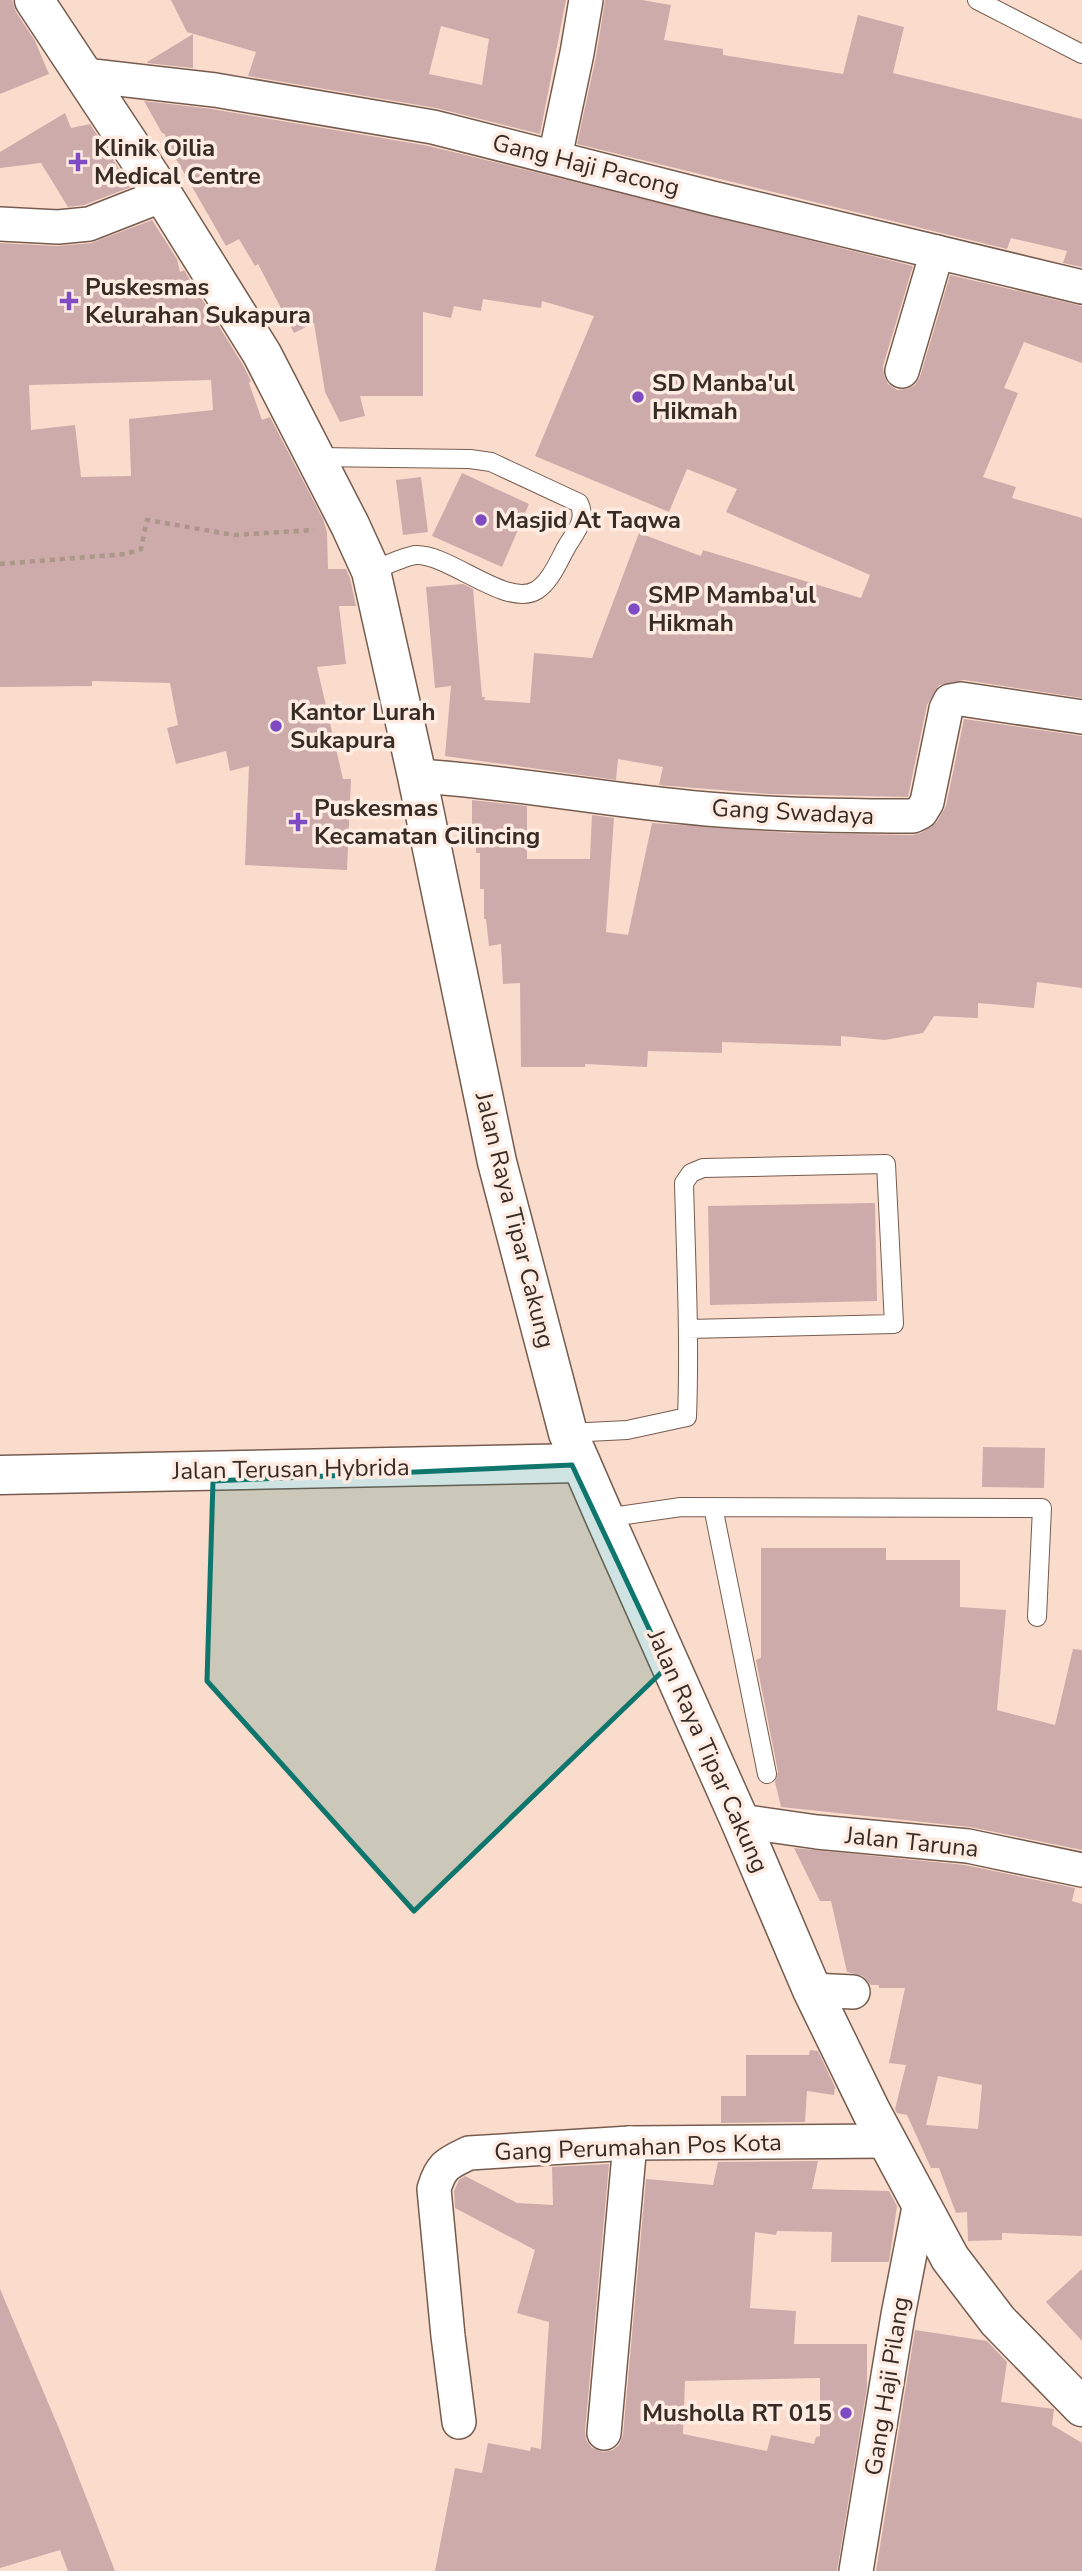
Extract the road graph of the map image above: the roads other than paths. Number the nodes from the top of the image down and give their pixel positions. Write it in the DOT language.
graph roads {
  1 [pos="34,0"];
  2 [pos="586,0"];
  3 [pos="977,0"];
  4 [pos="1082,54"];
  5 [pos="84,75"];
  6 [pos="555,157"];
  7 [pos="163,195"];
  8 [pos="0,224"];
  9 [pos="937,252"];
  10 [pos="1082,287"];
  11 [pos="902,371"];
  12 [pos="315,457"];
  13 [pos="371,571"];
  14 [pos="1082,717"];
  15 [pos="417,776"];
  16 [pos="688,1329"];
  17 [pos="575,1448"];
  18 [pos="0,1475"];
  19 [pos="713,1507"];
  20 [pos="605,1518"];
  21 [pos="1037,1617"];
  22 [pos="767,1774"];
  23 [pos="740,1821"];
  24 [pos="1082,1870"];
  25 [pos="812,1990"];
  26 [pos="853,1992"];
  27 [pos="887,2141"];
  28 [pos="630,2143"];
  29 [pos="920,2202"];
  30 [pos="1082,2407"];
  31 [pos="459,2422"];
  32 [pos="604,2433"];
  33 [pos="856,2571"];
  1 -- 5 [label="street, Jalan Raya Tipar Cakung"];
  2 -- 6 [label="street"];
  3 -- 4 [label="lane"];
  5 -- 6 [label="street, Gang Haji Pacong"];
  5 -- 7 [label="street, Jalan Raya Tipar Cakung"];
  6 -- 9 [label="street, Gang Haji Pacong"];
  7 -- 8 [label="street"];
  7 -- 12 [label="street, Jalan Raya Tipar Cakung"];
  9 -- 10 [label="street, Gang Haji Pacong"];
  9 -- 11 [label="street"];
  12 -- 13 [label="street, Jalan Raya Tipar Cakung"];
  12 -- 13 [label="lane"];
  13 -- 15 [label="street, Jalan Raya Tipar Cakung"];
  14 -- 15 [label="street, Gang Swadaya"];
  15 -- 17 [label="street, Jalan Raya Tipar Cakung"];
  16 -- 16 [label="lane"];
  16 -- 17 [label="lane"];
  17 -- 18 [label="street, Jalan Terusan Hybrida"];
  17 -- 20 [label="street, Jalan Raya Tipar Cakung"];
  19 -- 20 [label="lane"];
  19 -- 21 [label="lane"];
  19 -- 22 [label="lane"];
  20 -- 23 [label="street, Jalan Raya Tipar Cakung"];
  23 -- 24 [label="street, Jalan Taruna"];
  23 -- 25 [label="street, Jalan Raya Tipar Cakung"];
  25 -- 26 [label="street"];
  25 -- 27 [label="street, Jalan Raya Tipar Cakung"];
  27 -- 28 [label="street, Gang Perumahan Pos Kota"];
  27 -- 29 [label="street, Jalan Raya Tipar Cakung"];
  28 -- 31 [label="street, Gang Perumahan Pos Kota"];
  28 -- 32 [label="street"];
  29 -- 30 [label="street, Jalan Raya Tipar Cakung"];
  29 -- 33 [label="street, Gang Haji Pilang"];
}
